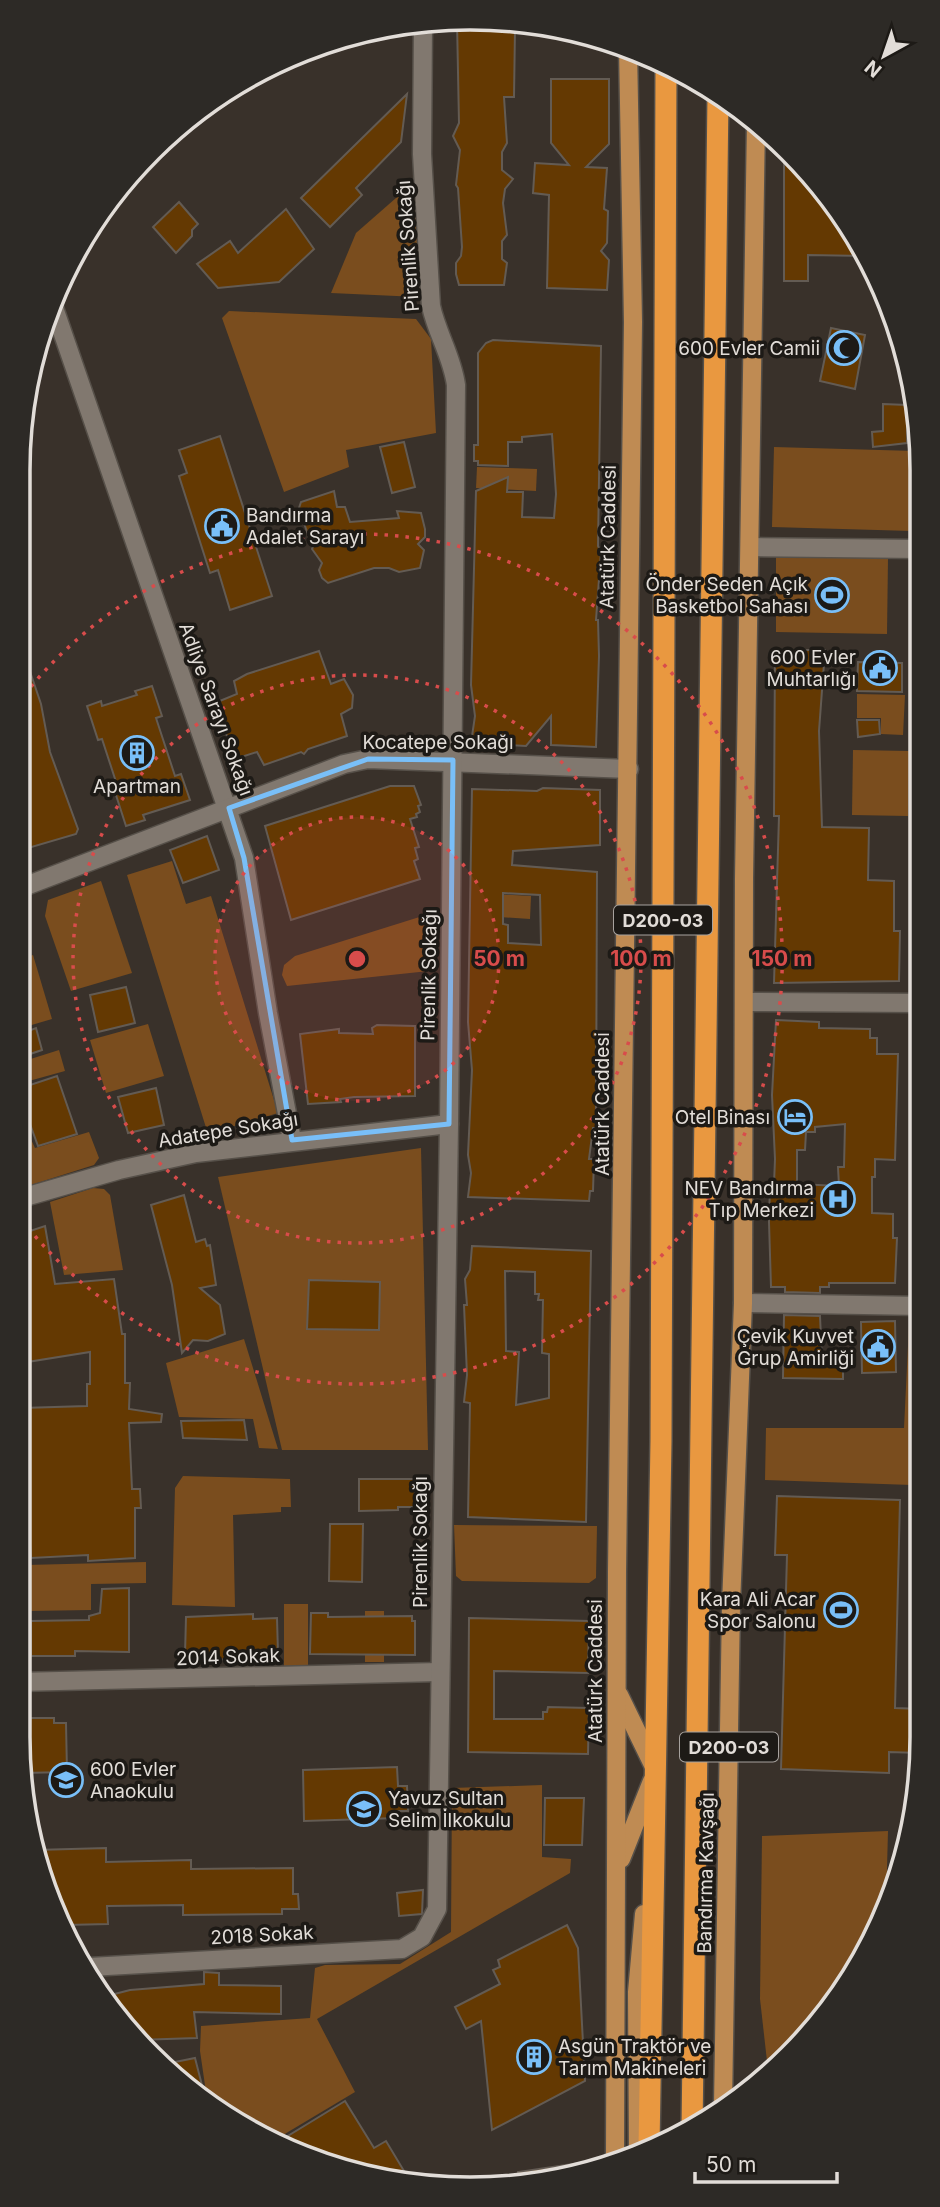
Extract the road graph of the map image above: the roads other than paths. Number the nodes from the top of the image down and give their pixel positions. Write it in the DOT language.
graph roads {
  1 [pos="423,33"];
  2 [pos="628,59"];
  3 [pos="666,76"];
  4 [pos="718,106"];
  5 [pos="756,136"];
  6 [pos="57,318"];
  7 [pos="750,547"];
  8 [pos="910,549"];
  9 [pos="453,760"];
  10 [pos="629,769"];
  11 [pos="229,808"];
  12 [pos="30,884"];
  13 [pos="745,1002"];
  14 [pos="910,1003"];
  15 [pos="449,1124"];
  16 [pos="292,1140"];
  17 [pos="30,1196"];
  18 [pos="743,1303"];
  19 [pos="910,1306"];
  20 [pos="439,1672"];
  21 [pos="30,1682"];
  22 [pos="617,1692"];
  23 [pos="656,1771"];
  24 [pos="617,1870"];
  25 [pos="429,1930"];
  26 [pos="94,1966"];
  27 [pos="723,2097"];
  28 [pos="692,2117"];
  29 [pos="649,2139"];
  30 [pos="638,2144"];
  31 [pos="615,2153"];
  1 -- 9 [label="street, Pirenlik Sokağı"];
  2 -- 10 [label="main road, Atatürk Caddesi"];
  3 -- 23 [label="highway, D200-03"];
  4 -- 28 [label="highway, D200-03"];
  5 -- 7 [label="main road"];
  6 -- 11 [label="street, Adliye Sarayı Sokağı"];
  7 -- 8 [label="street"];
  7 -- 13 [label="main road"];
  9 -- 10 [label="street, Kocatepe Sokağı"];
  9 -- 11 [label="street, Kocatepe Sokağı"];
  9 -- 15 [label="street, Pirenlik Sokağı"];
  10 -- 22 [label="main road, Atatürk Caddesi"];
  11 -- 12 [label="street, Kocatepe Sokağı"];
  11 -- 16 [label="street, Adliye Sarayı Sokağı"];
  13 -- 14 [label="street"];
  13 -- 18 [label="main road"];
  15 -- 16 [label="street, Adatepe Sokağı"];
  15 -- 20 [label="street, Pirenlik Sokağı"];
  16 -- 17 [label="street, Adatepe Sokağı"];
  18 -- 19 [label="street"];
  18 -- 27 [label="main road, Bandırma Kavşağı / D200-03"];
  20 -- 21 [label="street, 2014 Sokak"];
  20 -- 25 [label="street, Pirenlik Sokağı"];
  22 -- 23 [label="main road"];
  22 -- 24 [label="main road, Atatürk Caddesi"];
  23 -- 24 [label="main road"];
  23 -- 29 [label="highway, D200-03"];
  23 -- 30 [label="main road"];
  24 -- 31 [label="main road, Atatürk Caddesi"];
  25 -- 26 [label="street, 2018 Sokak"];
}
